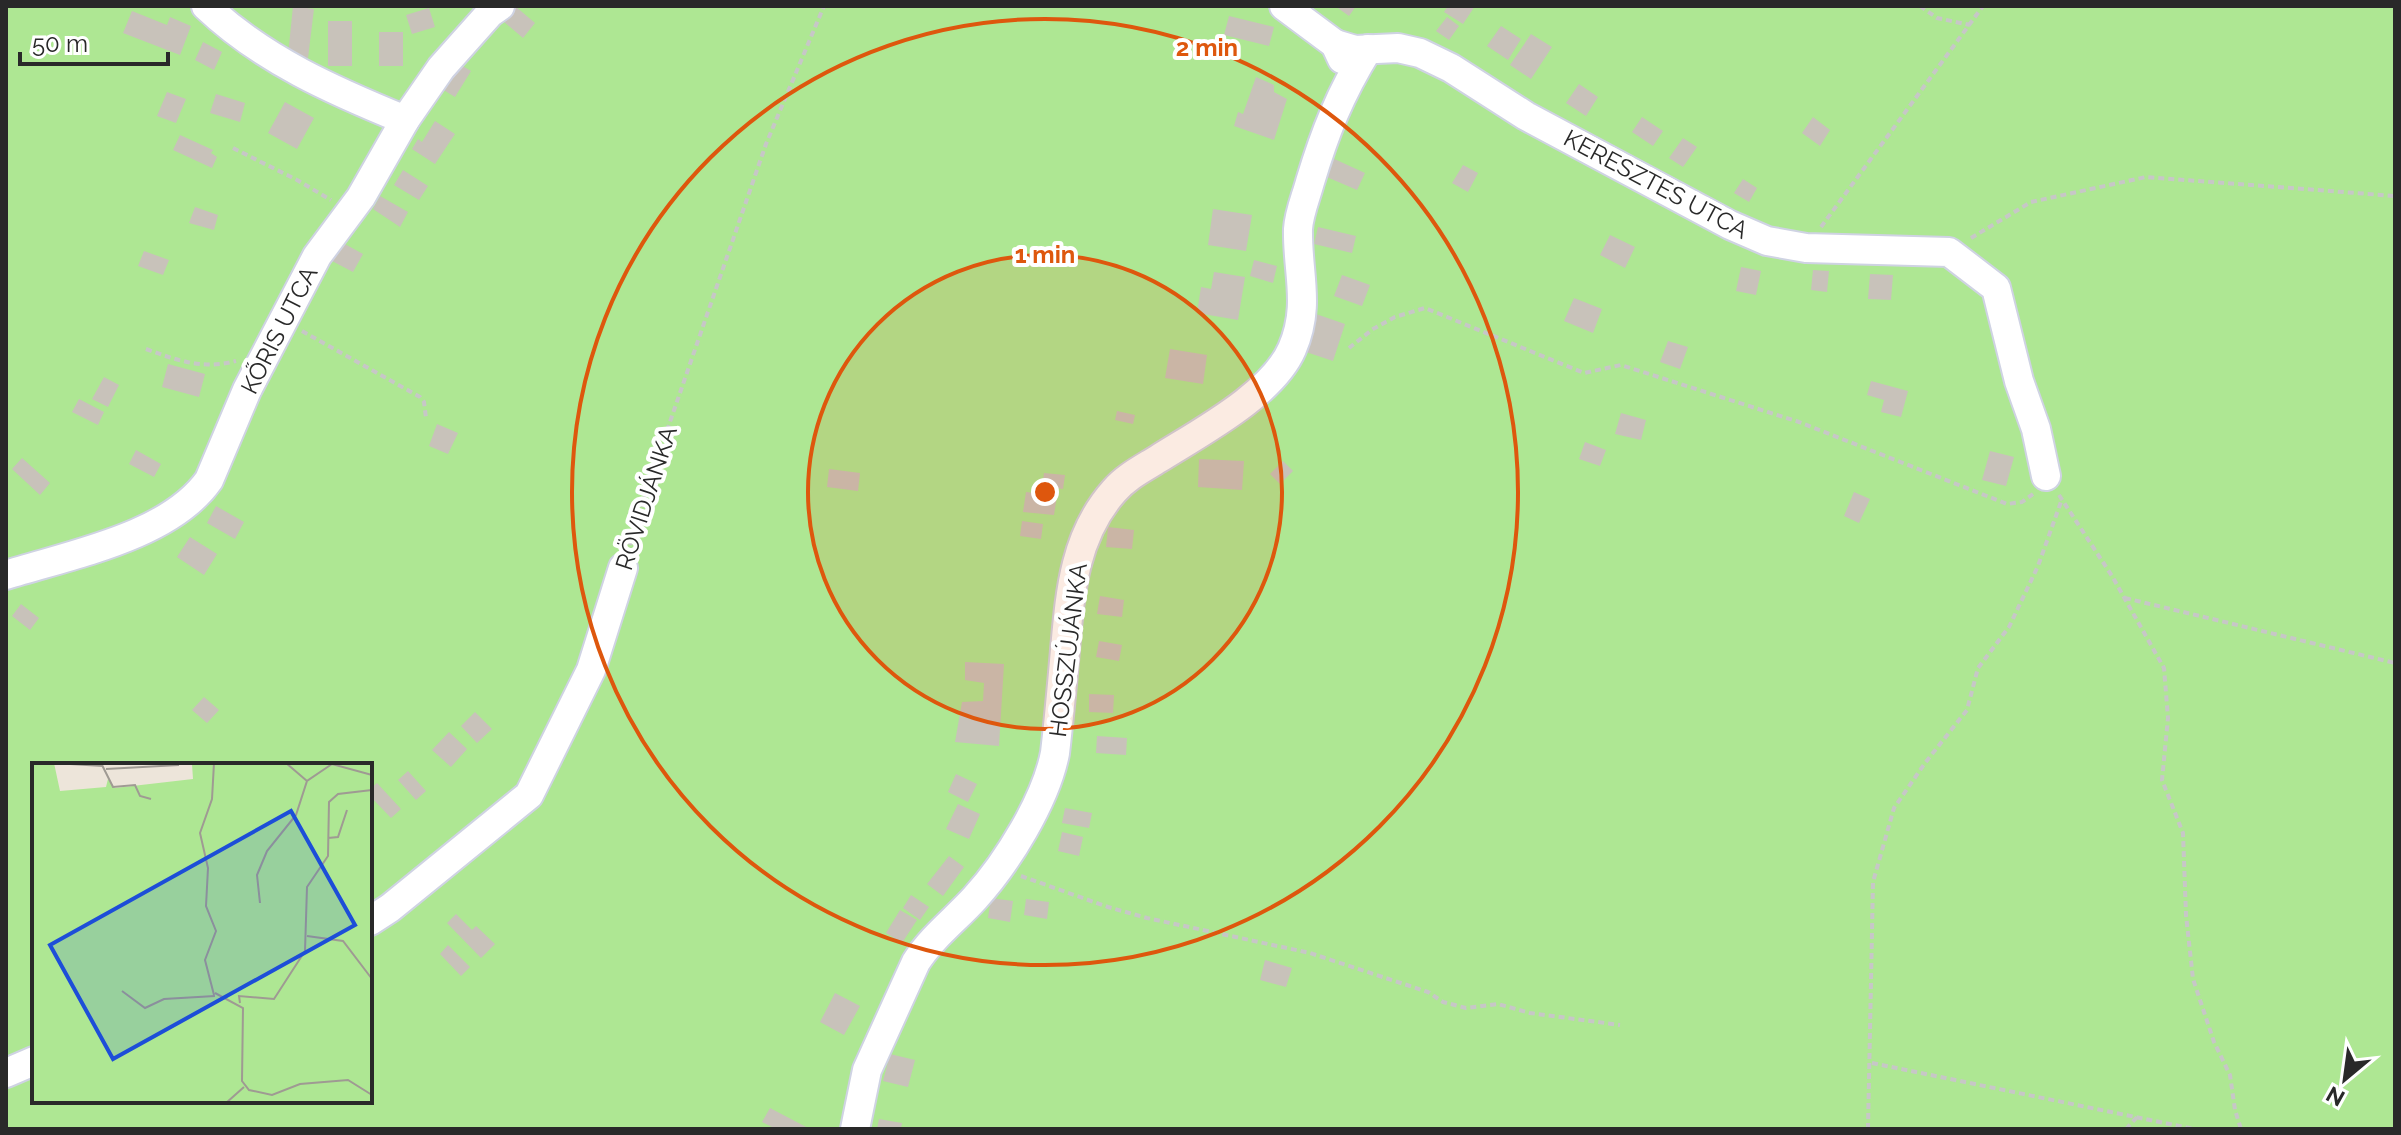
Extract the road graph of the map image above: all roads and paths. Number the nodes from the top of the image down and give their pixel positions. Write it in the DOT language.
graph roads {
  1 [pos="206,6"];
  2 [pos="500,6"];
  3 [pos="824,6"];
  4 [pos="1284,6"];
  5 [pos="1920,6"];
  6 [pos="1983,6"];
  7 [pos="1970,25"];
  8 [pos="1335,44"];
  9 [pos="1368,49"];
  10 [pos="1350,78"];
  11 [pos="405,120"];
  12 [pos="233,148"];
  13 [pos="2395,196"];
  14 [pos="350,212"];
  15 [pos="1806,248"];
  16 [pos="1949,252"];
  17 [pos="283,320"];
  18 [pos="1349,348"];
  19 [pos="146,349"];
  20 [pos="268,350"];
  21 [pos="426,418"];
  22 [pos="2054,488"];
  23 [pos="623,568"];
  24 [pos="6,575"];
  25 [pos="2125,598"];
  26 [pos="2395,663"];
  27 [pos="1000,869"];
  28 [pos="372,920"];
  29 [pos="1620,1025"];
  30 [pos="32,1062"];
  31 [pos="1871,1062"];
  32 [pos="6,1073"];
  33 [pos="2138,1116"];
  34 [pos="855,1129"];
  35 [pos="1868,1129"];
  36 [pos="2126,1129"];
  37 [pos="2194,1129"];
  38 [pos="2241,1129"];
  1 -- 11 [label="street"];
  2 -- 11 [label="street, KŐRIS UTCA"];
  3 -- 23 [label="path, RÖVIDJÁNKA"];
  4 -- 8 [label="street, KERESZTES UTCA"];
  5 -- 7 [label="path"];
  6 -- 7 [label="path"];
  7 -- 15 [label="path"];
  8 -- 9 [label="street, KERESZTES UTCA"];
  8 -- 10 [label="street, KERESZTES UTCA"];
  9 -- 10 [label="street"];
  9 -- 15 [label="street, KERESZTES UTCA"];
  10 -- 27 [label="street, HOSSZÚJÁNKA"];
  11 -- 14 [label="street, KŐRIS UTCA"];
  12 -- 14 [label="path"];
  13 -- 16 [label="path"];
  14 -- 17 [label="street, KŐRIS UTCA"];
  15 -- 16 [label="street, KERESZTES UTCA"];
  16 -- 22 [label="street"];
  17 -- 20 [label="street, KŐRIS UTCA"];
  17 -- 21 [label="path"];
  18 -- 22 [label="path"];
  19 -- 20 [label="path"];
  20 -- 24 [label="street, KŐRIS UTCA"];
  22 -- 25 [label="path"];
  22 -- 31 [label="path"];
  23 -- 28 [label="street, RÖVIDJÁNKA"];
  25 -- 26 [label="path"];
  25 -- 38 [label="path"];
  27 -- 29 [label="path"];
  27 -- 34 [label="street, HOSSZÚJÁNKA"];
  30 -- 32 [label="street"];
  31 -- 33 [label="path"];
  31 -- 35 [label="path"];
  33 -- 36 [label="path"];
  33 -- 37 [label="path"];
}
